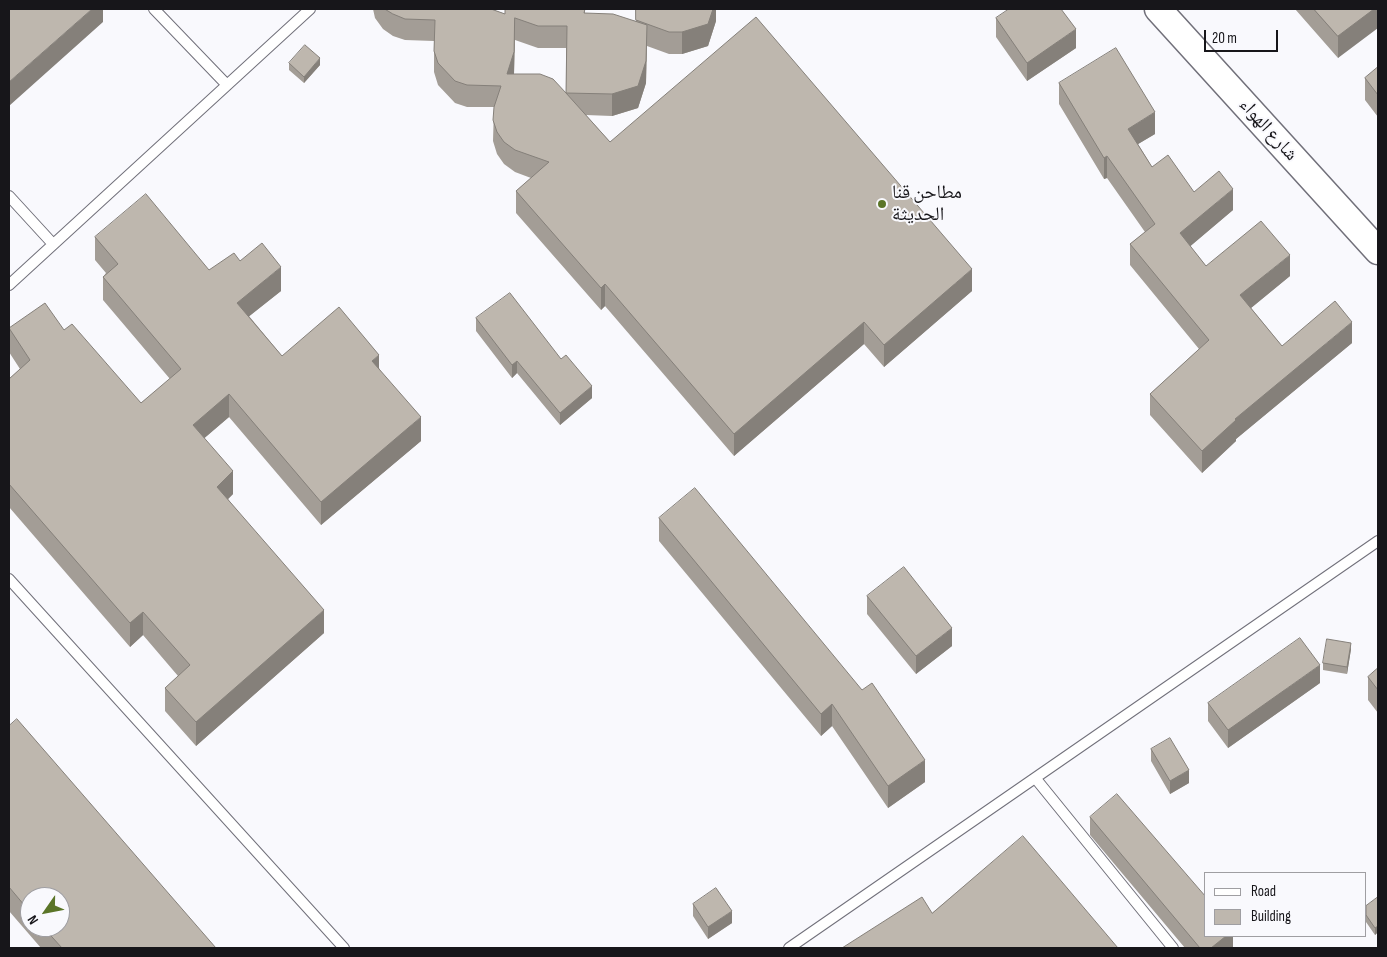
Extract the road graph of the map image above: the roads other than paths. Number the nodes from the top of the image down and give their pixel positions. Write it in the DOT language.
graph roads {
  1 [pos="154,9"];
  2 [pos="310,9"];
  3 [pos="1158,9"];
  4 [pos="227,85"];
  5 [pos="9,196"];
  6 [pos="53,244"];
  7 [pos="1378,251"];
  8 [pos="9,285"];
  9 [pos="1378,541"];
  10 [pos="9,579"];
  11 [pos="1036,779"];
  12 [pos="344,948"];
  13 [pos="789,948"];
  14 [pos="1173,948"];
  1 -- 4 [label="lane"];
  2 -- 4 [label="lane"];
  3 -- 7 [label="street, شارع الهواء"];
  4 -- 6 [label="lane"];
  5 -- 6 [label="lane"];
  6 -- 8 [label="lane"];
  9 -- 11 [label="lane"];
  10 -- 12 [label="lane"];
  11 -- 13 [label="lane"];
  11 -- 14 [label="lane"];
}
